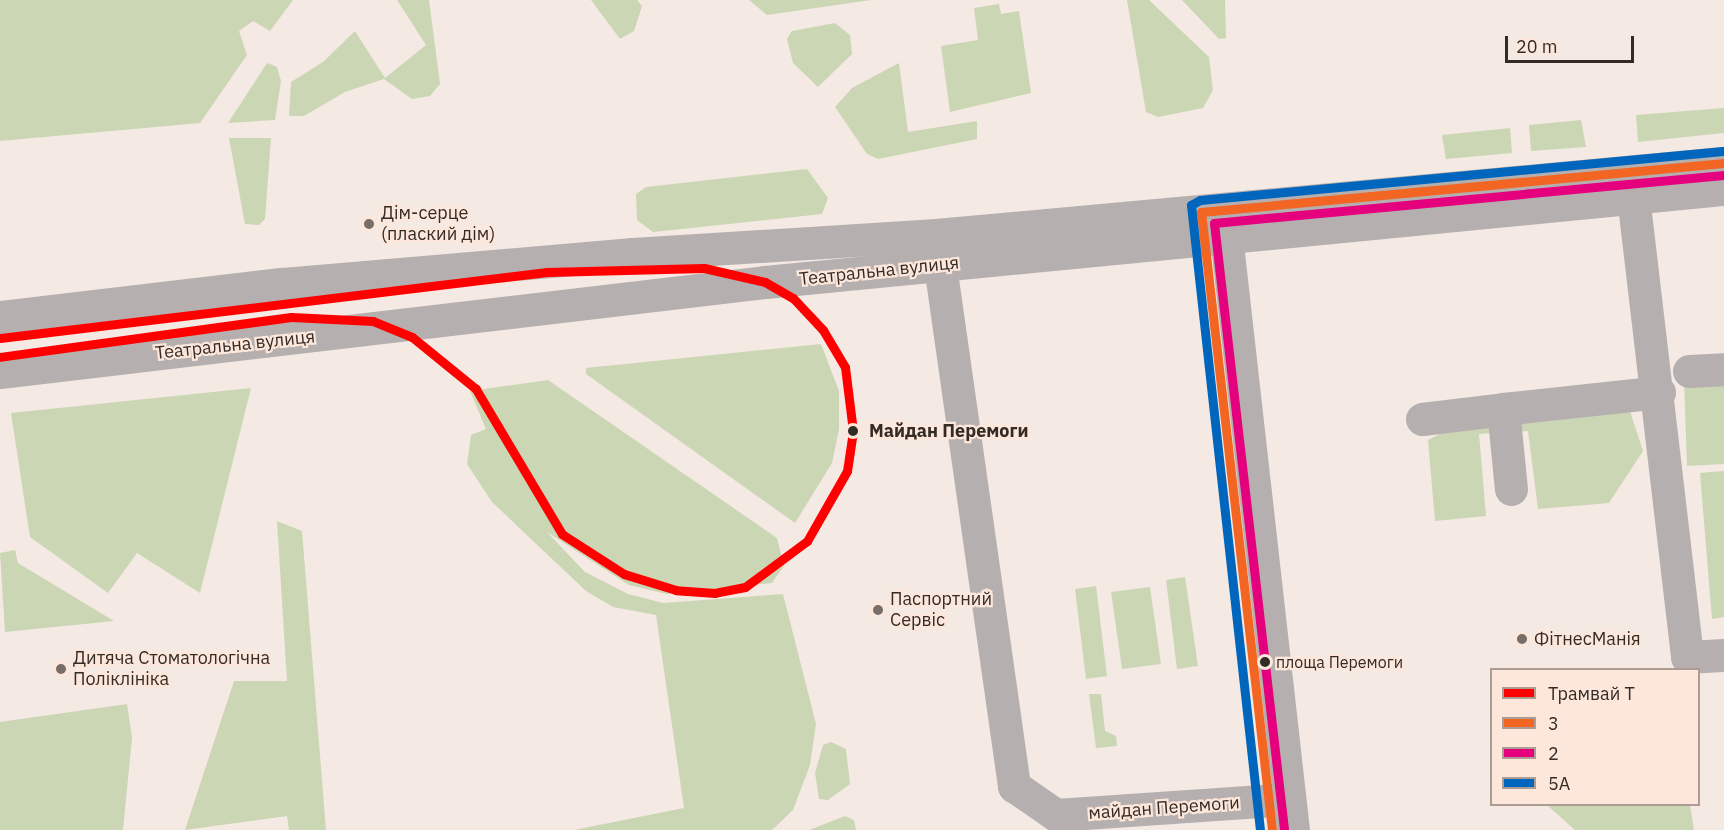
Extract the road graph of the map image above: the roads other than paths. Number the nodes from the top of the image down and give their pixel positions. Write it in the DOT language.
graph roads {
  1 [pos="1724,163"];
  2 [pos="1724,189"];
  3 [pos="1633,196"];
  4 [pos="1212,225"];
  5 [pos="937,250"];
  6 [pos="0,317"];
  7 [pos="1724,369"];
  8 [pos="1689,371"];
  9 [pos="0,372"];
  10 [pos="1659,392"];
  11 [pos="1503,409"];
  12 [pos="1422,419"];
  13 [pos="1511,489"];
  14 [pos="1724,654"];
  15 [pos="1280,815"];
  1 -- 4 [label="street, Театральна вулиця"];
  2 -- 3 [label="street, Театральна вулиця"];
  3 -- 4 [label="street, Театральна вулиця"];
  3 -- 10 [label="street"];
  4 -- 5 [label="street, Театральна вулиця"];
  4 -- 15 [label="street, майдан Перемоги"];
  5 -- 6 [label="street, Театральна вулиця"];
  5 -- 9 [label="street, Театральна вулиця"];
  5 -- 15 [label="street, майдан Перемоги"];
  7 -- 8 [label="street"];
  10 -- 11 [label="street"];
  10 -- 14 [label="street"];
  11 -- 12 [label="street"];
  11 -- 13 [label="street"];
}
